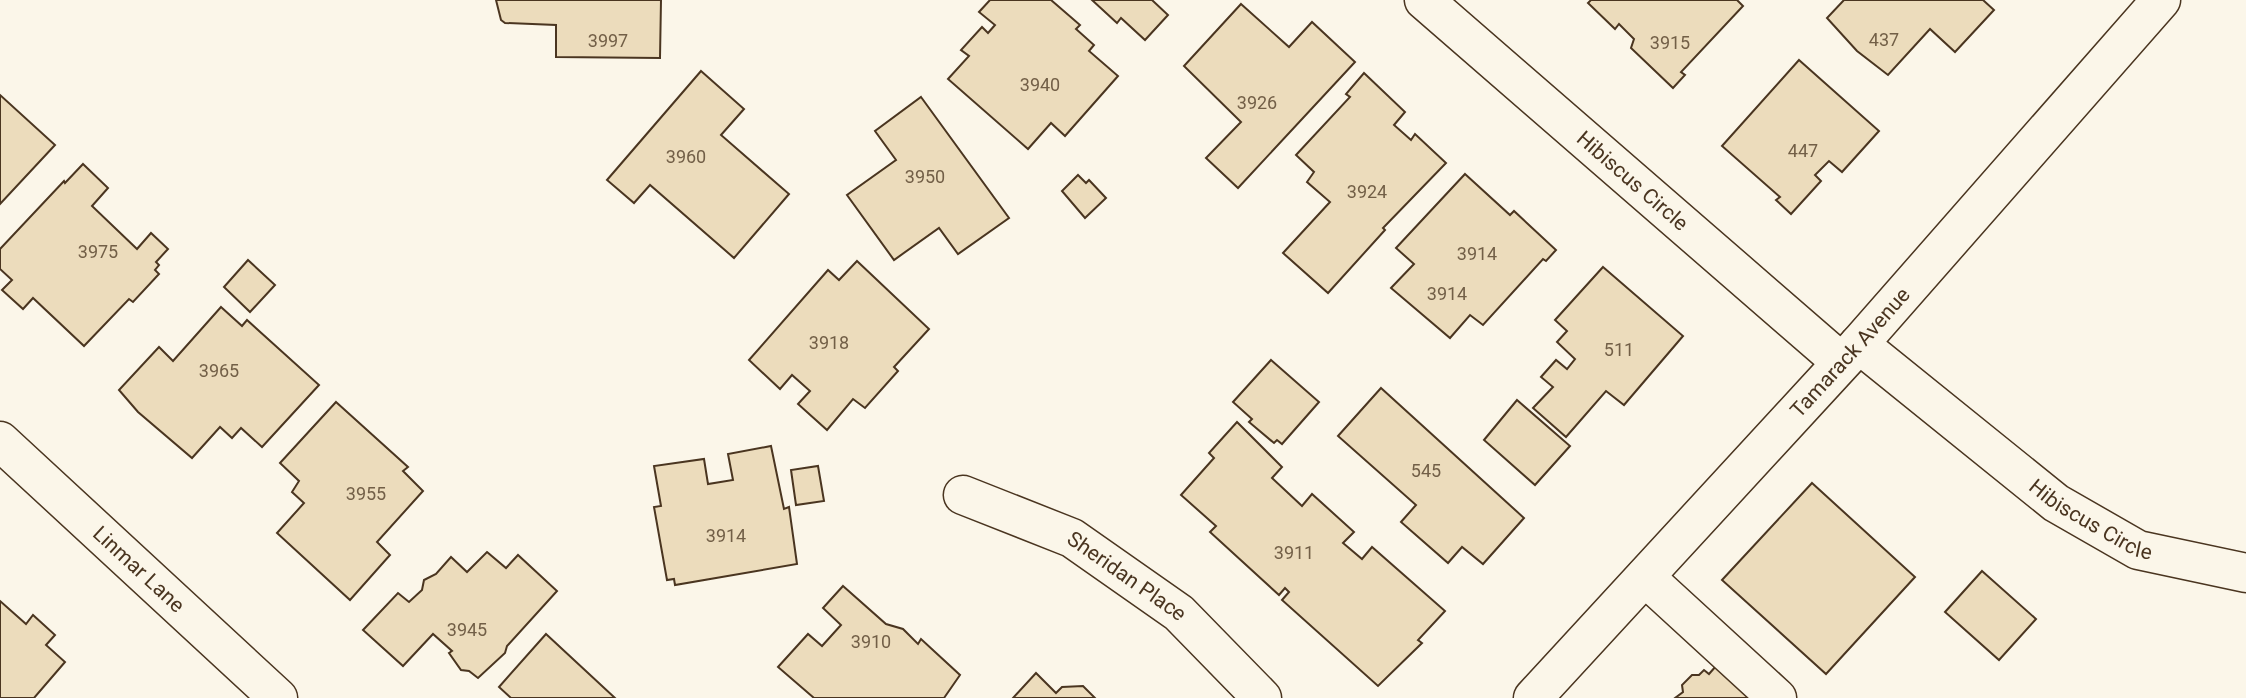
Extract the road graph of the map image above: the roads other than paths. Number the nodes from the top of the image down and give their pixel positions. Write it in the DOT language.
graph roads {
  1 [pos="1424,0"];
  2 [pos="2161,0"];
  3 [pos="1850,353"];
  4 [pos="0,440"];
  5 [pos="963,495"];
  6 [pos="2241,563"];
  7 [pos="1645,577"];
  8 [pos="278,698"];
  9 [pos="1262,698"];
  10 [pos="1533,698"];
  11 [pos="1777,698"];
  1 -- 3 [label="street, Hibiscus Circle"];
  2 -- 3 [label="street, Tamarack Avenue"];
  3 -- 6 [label="street, Hibiscus Circle"];
  3 -- 7 [label="street, Tamarack Avenue"];
  4 -- 8 [label="street, Linmar Lane"];
  5 -- 9 [label="street, Sheridan Place"];
  7 -- 10 [label="street, Tamarack Avenue"];
  7 -- 11 [label="street"];
}
